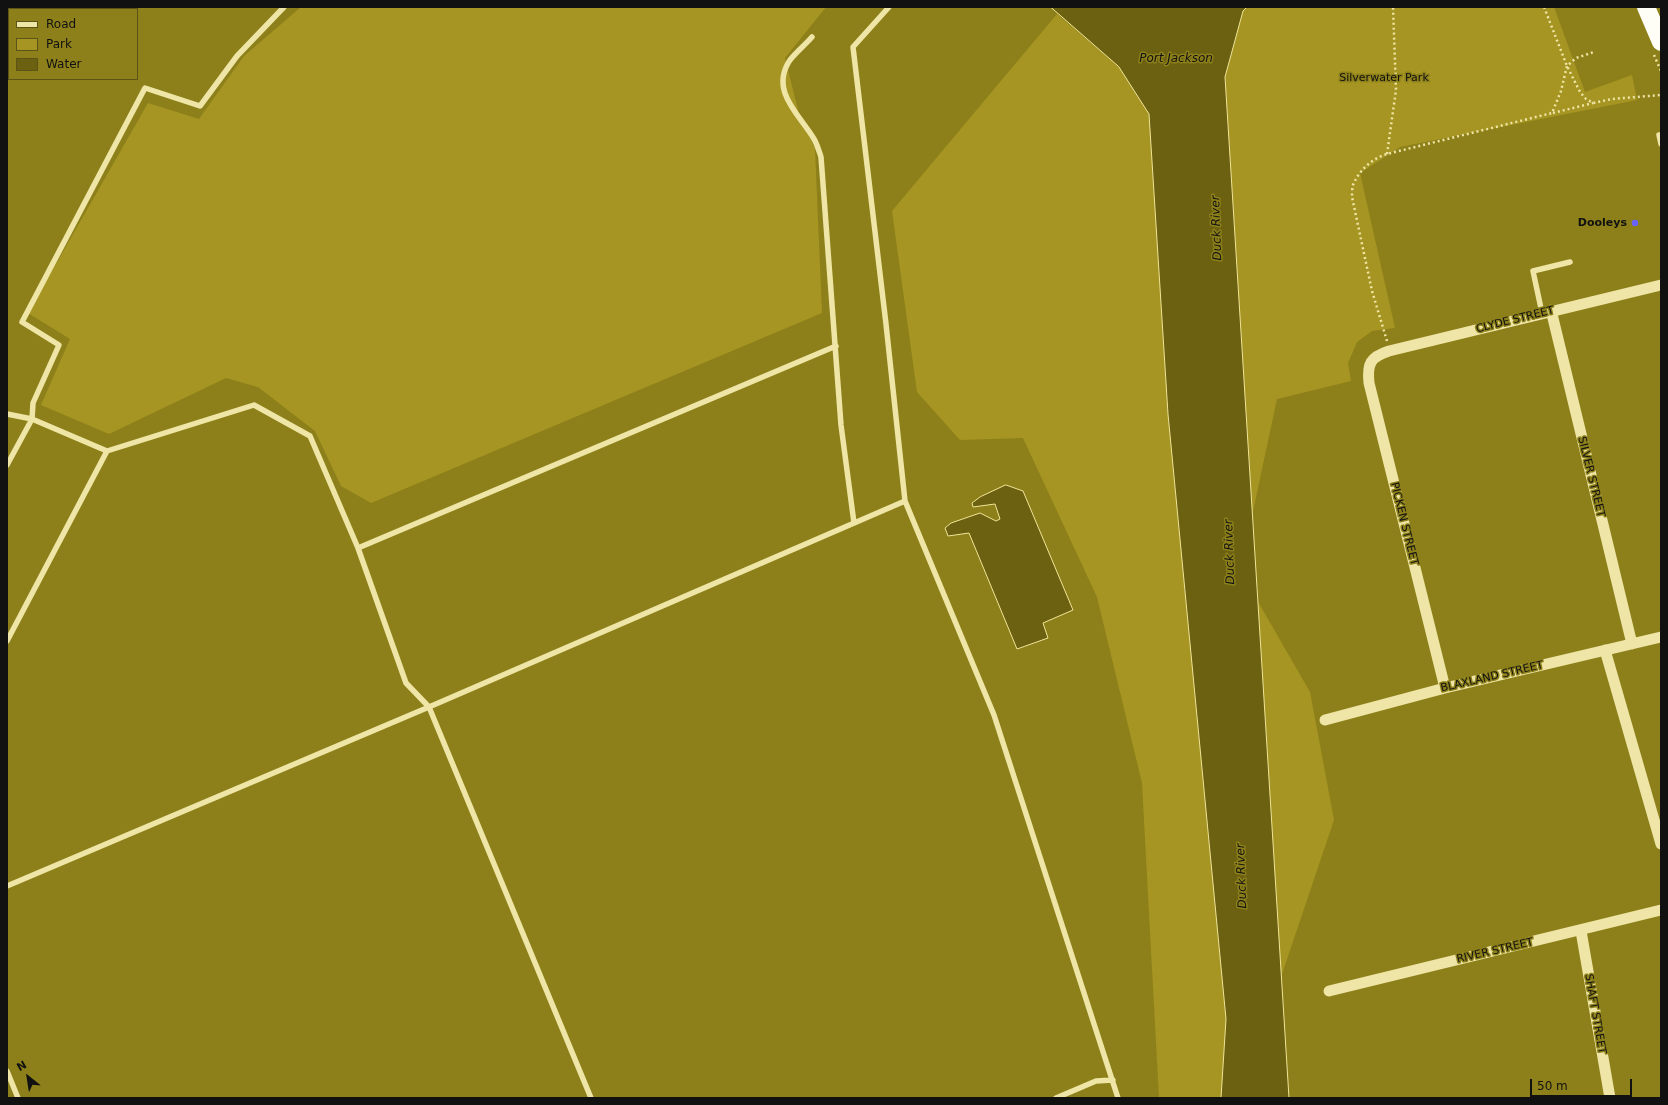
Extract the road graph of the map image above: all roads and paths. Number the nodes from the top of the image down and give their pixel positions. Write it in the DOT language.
graph roads {
  1 [pos="284,7"];
  2 [pos="889,7"];
  3 [pos="1393,7"];
  4 [pos="1544,7"];
  5 [pos="1646,7"];
  6 [pos="812,37"];
  7 [pos="1661,42"];
  8 [pos="1594,52"];
  9 [pos="1567,66"];
  10 [pos="1661,95"];
  11 [pos="1593,103"];
  12 [pos="1552,113"];
  13 [pos="1659,136"];
  14 [pos="1661,144"];
  15 [pos="1387,154"];
  16 [pos="1570,262"];
  17 [pos="1661,285"];
  18 [pos="1547,312"];
  19 [pos="836,346"];
  20 [pos="1390,351"];
  21 [pos="1372,361"];
  22 [pos="7,414"];
  23 [pos="32,419"];
  24 [pos="107,451"];
  25 [pos="7,465"];
  26 [pos="905,501"];
  27 [pos="854,523"];
  28 [pos="358,548"];
  29 [pos="1661,637"];
  30 [pos="7,641"];
  31 [pos="1632,644"];
  32 [pos="1605,650"];
  33 [pos="1445,688"];
  34 [pos="429,707"];
  35 [pos="1325,720"];
  36 [pos="1661,844"];
  37 [pos="7,886"];
  38 [pos="1661,910"];
  39 [pos="1581,931"];
  40 [pos="1329,991"];
  41 [pos="7,1072"];
  42 [pos="1113,1080"];
  43 [pos="18,1098"];
  44 [pos="591,1098"];
  45 [pos="1056,1098"];
  46 [pos="1118,1098"];
  47 [pos="1610,1098"];
  1 -- 23 [label="lane"];
  2 -- 26 [label="lane"];
  3 -- 15 [label="path"];
  4 -- 9 [label="path"];
  5 -- 7 [label="highway"];
  6 -- 19 [label="lane"];
  8 -- 9 [label="path"];
  9 -- 11 [label="path"];
  9 -- 12 [label="path"];
  10 -- 11 [label="path"];
  11 -- 12 [label="path"];
  12 -- 15 [label="path"];
  13 -- 14 [label="lane"];
  15 -- 20 [label="path"];
  16 -- 18 [label="lane"];
  17 -- 18 [label="street, CLYDE STREET"];
  18 -- 20 [label="street, CLYDE STREET"];
  18 -- 31 [label="street, SILVER STREET"];
  19 -- 27 [label="lane"];
  19 -- 28 [label="lane"];
  20 -- 21 [label="street, CLYDE STREET"];
  21 -- 33 [label="street, PICKEN STREET"];
  22 -- 23 [label="lane"];
  23 -- 24 [label="lane"];
  23 -- 25 [label="lane"];
  24 -- 28 [label="lane"];
  24 -- 30 [label="lane"];
  26 -- 27 [label="lane"];
  26 -- 42 [label="lane"];
  27 -- 34 [label="lane"];
  28 -- 34 [label="lane"];
  29 -- 31 [label="street, BLAXLAND STREET"];
  31 -- 32 [label="street, BLAXLAND STREET"];
  32 -- 33 [label="street, BLAXLAND STREET"];
  32 -- 36 [label="street"];
  33 -- 35 [label="street, BLAXLAND STREET"];
  34 -- 37 [label="lane"];
  34 -- 44 [label="lane"];
  38 -- 39 [label="street, RIVER STREET"];
  39 -- 40 [label="street, RIVER STREET"];
  39 -- 47 [label="street, SHAFT STREET"];
  41 -- 43 [label="lane"];
  42 -- 45 [label="lane"];
  42 -- 46 [label="lane"];
}
